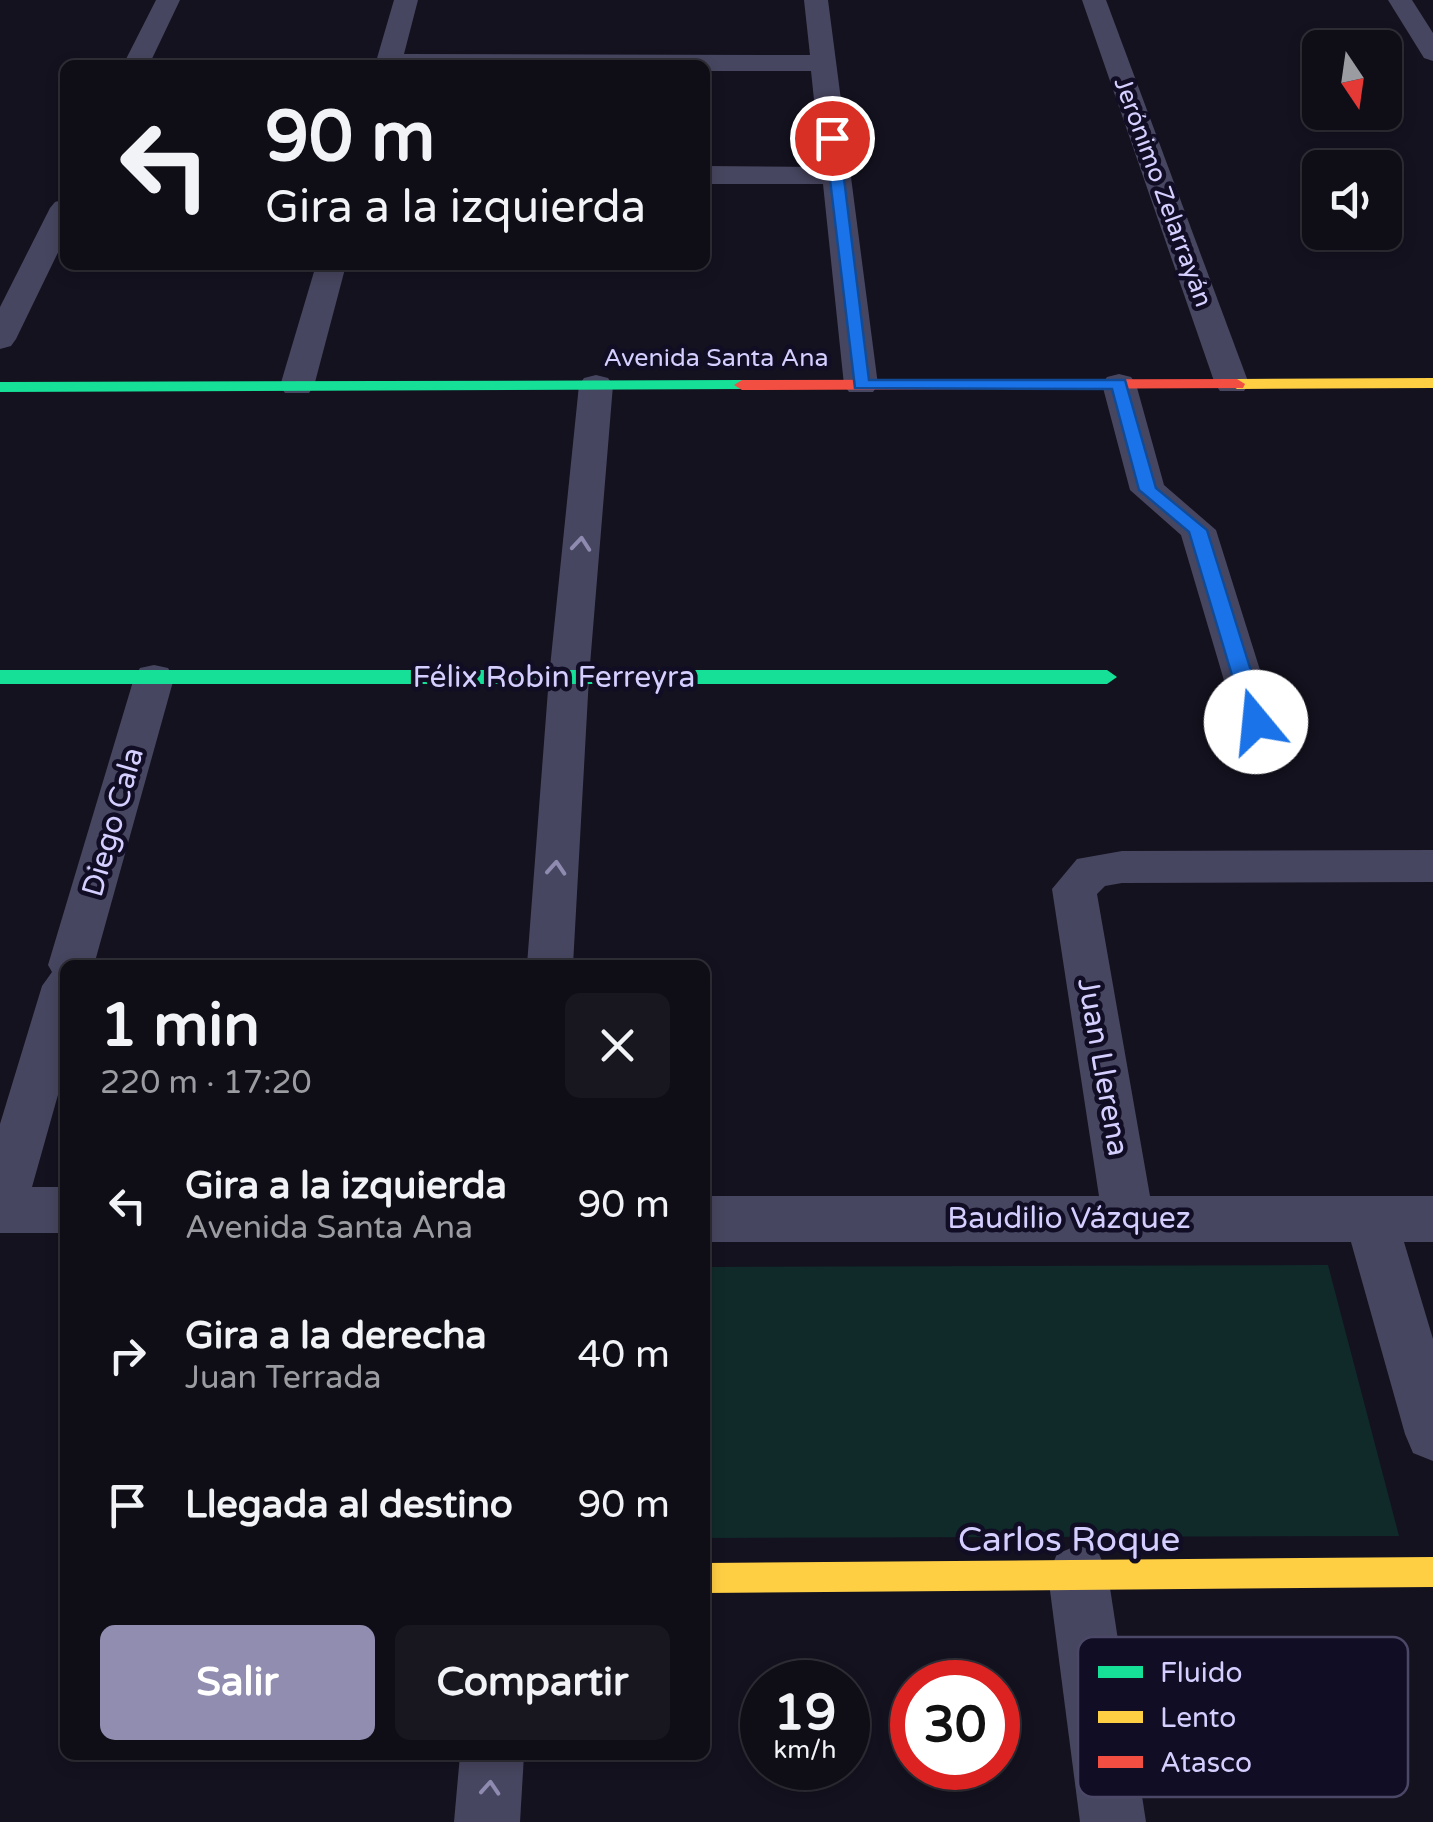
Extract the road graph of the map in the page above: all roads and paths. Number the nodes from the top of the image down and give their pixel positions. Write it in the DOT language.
graph roads {
  1 [pos="168,0"];
  2 [pos="406,0"];
  3 [pos="816,0"];
  4 [pos="1094,0"];
  5 [pos="1400,0"];
  6 [pos="1433,53"];
  7 [pos="138,60"];
  8 [pos="389,60"];
  9 [pos="710,64"];
  10 [pos="824,64"];
  11 [pos="710,175"];
  12 [pos="836,176"];
  13 [pos="60,218"];
  14 [pos="330,270"];
  15 [pos="0,339"];
  16 [pos="1433,383"];
  17 [pos="1119,384"];
  18 [pos="1232,384"];
  19 [pos="596,385"];
  20 [pos="861,385"];
  21 [pos="296,386"];
  22 [pos="0,387"];
  23 [pos="0,677"];
  24 [pos="568,677"];
  25 [pos="1107,677"];
  26 [pos="154,678"];
  27 [pos="1256,722"];
  28 [pos="1433,866"];
  29 [pos="72,960"];
  30 [pos="550,960"];
  31 [pos="60,1003"];
  32 [pos="0,1209"];
  33 [pos="60,1210"];
  34 [pos="1128,1218"];
  35 [pos="710,1219"];
  36 [pos="1371,1220"];
  37 [pos="1433,1220"];
  38 [pos="1433,1434"];
  39 [pos="1433,1572"];
  40 [pos="1078,1575"];
  41 [pos="710,1578"];
  42 [pos="1087,1637"];
  43 [pos="492,1760"];
  44 [pos="1109,1797"];
  45 [pos="487,1822"];
  46 [pos="1112,1822"];
  1 -- 7 [label="street"];
  2 -- 8 [label="street"];
  3 -- 10 [label="street"];
  4 -- 18 [label="street, Jerónimo Zelarrayán"];
  5 -- 6 [label="street"];
  9 -- 10 [label="street"];
  10 -- 12 [label="street"];
  11 -- 12 [label="street"];
  12 -- 20 [label="street"];
  13 -- 15 [label="street"];
  14 -- 21 [label="street"];
  16 -- 18 [label="main road, Avenida Santa Ana"];
  17 -- 18 [label="main road, Avenida Santa Ana"];
  17 -- 20 [label="main road, Avenida Santa Ana"];
  17 -- 27 [label="street"];
  19 -- 20 [label="main road, Avenida Santa Ana"];
  19 -- 21 [label="main road, Avenida Santa Ana"];
  24 -- 19 [label="street, one-way"];
  21 -- 22 [label="main road, Avenida Santa Ana"];
  23 -- 26 [label="main road, Félix Robin Ferreyra"];
  24 -- 25 [label="main road, Félix Robin Ferreyra"];
  24 -- 26 [label="main road, Félix Robin Ferreyra"];
  30 -- 24 [label="street, one-way"];
  26 -- 29 [label="street, Diego Cala"];
  28 -- 34 [label="street, Juan Llerena"];
  31 -- 32 [label="street"];
  32 -- 33 [label="street"];
  34 -- 35 [label="street, Baudilio Vázquez"];
  34 -- 36 [label="street, Baudilio Vázquez"];
  36 -- 37 [label="street, Baudilio Vázquez"];
  36 -- 38 [label="street"];
  39 -- 40 [label="main road, Carlos Roque"];
  40 -- 41 [label="main road, Carlos Roque"];
  40 -- 42 [label="street"];
  45 -- 43 [label="street, one-way"];
  44 -- 46 [label="street"];
}
